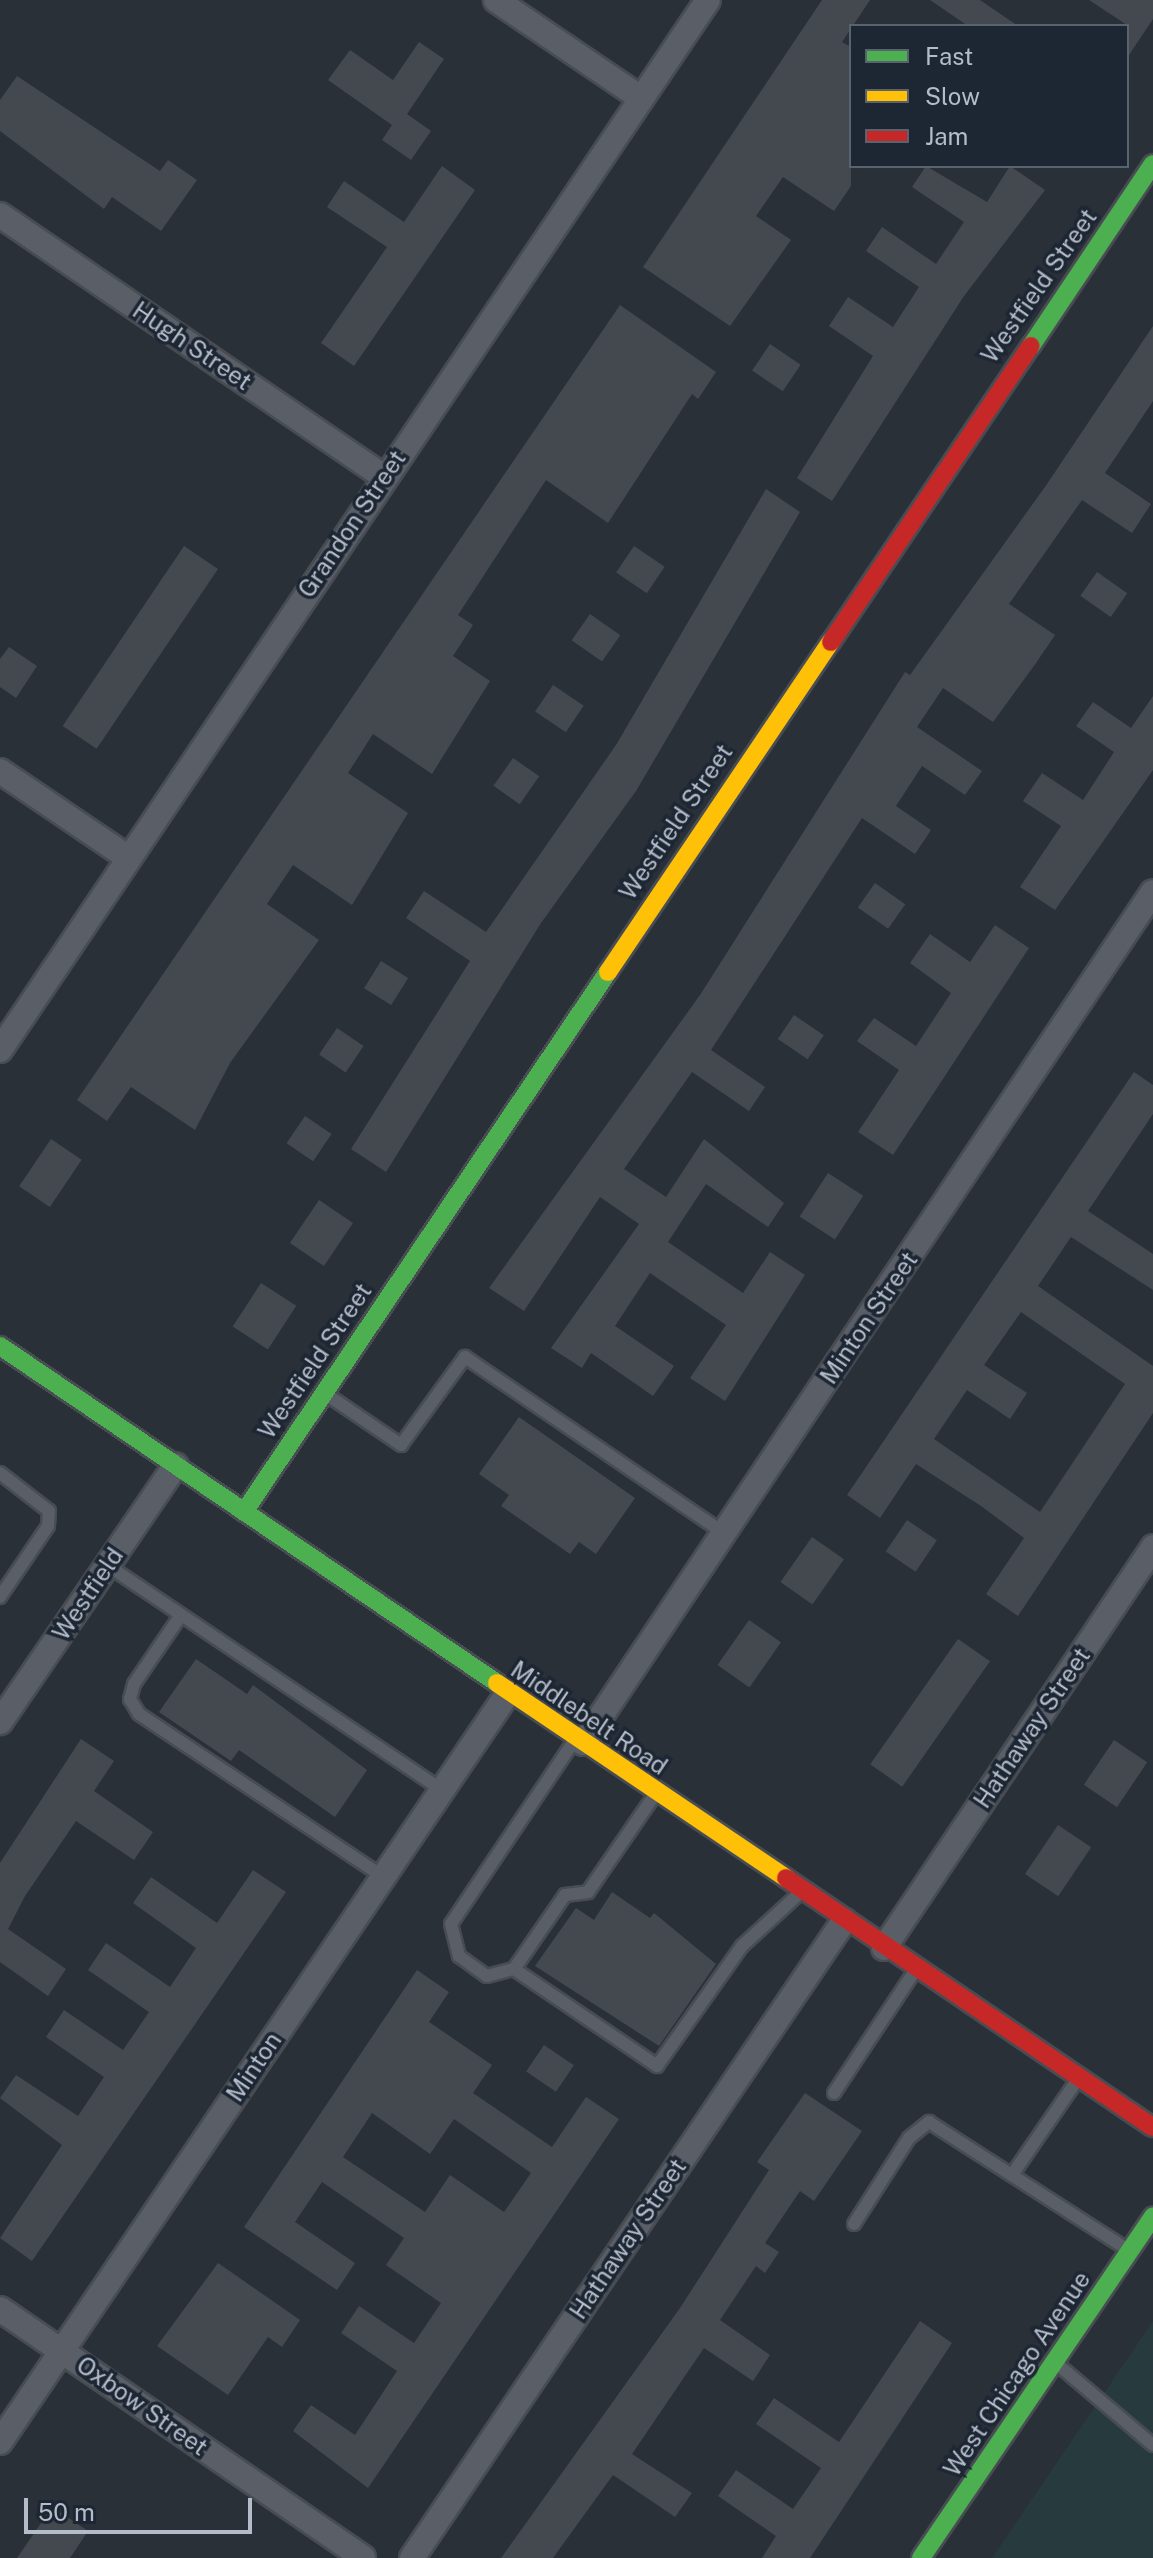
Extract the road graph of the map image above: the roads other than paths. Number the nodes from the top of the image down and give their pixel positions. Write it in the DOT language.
graph roads {
  1 [pos="496,0"];
  2 [pos="708,0"];
  3 [pos="641,98"];
  4 [pos="1153,164"];
  5 [pos="0,215"];
  6 [pos="383,476"];
  7 [pos="0,771"];
  8 [pos="127,857"];
  9 [pos="1153,892"];
  10 [pos="0,1050"];
  11 [pos="0,1346"];
  12 [pos="323,1392"];
  13 [pos="176,1465"];
  14 [pos="0,1473"];
  15 [pos="244,1512"];
  16 [pos="725,1534"];
  17 [pos="1153,1547"];
  18 [pos="107,1565"];
  19 [pos="0,1597"];
  20 [pos="181,1615"];
  21 [pos="508,1693"];
  22 [pos="0,1722"];
  23 [pos="580,1740"];
  24 [pos="442,1790"];
  25 [pos="656,1793"];
  26 [pos="383,1877"];
  27 [pos="801,1892"];
  28 [pos="844,1921"];
  29 [pos="884,1948"];
  30 [pos="514,1969"];
  31 [pos="916,1969"];
  32 [pos="1079,2077"];
  33 [pos="834,2093"];
  34 [pos="1153,2127"];
  35 [pos="1012,2175"];
  36 [pos="1153,2216"];
  37 [pos="854,2224"];
  38 [pos="1130,2250"];
  39 [pos="0,2309"];
  40 [pos="61,2351"];
  41 [pos="1054,2361"];
  42 [pos="0,2442"];
  43 [pos="1153,2445"];
  44 [pos="925,2556"];
  45 [pos="363,2558"];
  46 [pos="412,2558"];
  1 -- 3 [label="street"];
  2 -- 3 [label="street, Grandon Street"];
  3 -- 6 [label="street, Grandon Street"];
  4 -- 12 [label="street, Westfield Street"];
  5 -- 6 [label="street, Hugh Street"];
  6 -- 8 [label="street, Grandon Street"];
  7 -- 8 [label="street"];
  8 -- 10 [label="street, Grandon Street"];
  9 -- 16 [label="street, Minton Street"];
  11 -- 13 [label="street, Middlebelt Road"];
  12 -- 15 [label="street, Westfield Street"];
  12 -- 16 [label="lane"];
  13 -- 15 [label="street, Middlebelt Road"];
  13 -- 18 [label="street, Westfield"];
  14 -- 19 [label="lane"];
  15 -- 21 [label="street, Middlebelt Road"];
  16 -- 23 [label="street, Minton Street"];
  17 -- 29 [label="street, Hathaway Street"];
  18 -- 20 [label="lane"];
  18 -- 22 [label="street, Westfield"];
  20 -- 24 [label="lane"];
  20 -- 26 [label="lane"];
  21 -- 23 [label="street, Middlebelt Road"];
  21 -- 24 [label="street, Minton"];
  23 -- 25 [label="street, Middlebelt Road"];
  23 -- 30 [label="lane"];
  24 -- 26 [label="street, Minton"];
  25 -- 27 [label="street, Middlebelt Road"];
  25 -- 30 [label="lane"];
  26 -- 40 [label="street, Minton"];
  27 -- 28 [label="street, Middlebelt Road"];
  27 -- 30 [label="lane"];
  28 -- 29 [label="street, Middlebelt Road"];
  28 -- 46 [label="street, Hathaway Street"];
  29 -- 31 [label="street, Middlebelt Road"];
  31 -- 32 [label="street, Middlebelt Road"];
  31 -- 33 [label="lane"];
  32 -- 34 [label="street, Middlebelt Road"];
  32 -- 35 [label="lane"];
  35 -- 37 [label="lane"];
  35 -- 38 [label="lane"];
  36 -- 38 [label="street, West Chicago Avenue"];
  38 -- 41 [label="street, West Chicago Avenue"];
  39 -- 40 [label="street, Oxbow Street"];
  40 -- 42 [label="street, Minton"];
  40 -- 45 [label="street, Oxbow Street"];
  41 -- 43 [label="lane"];
  41 -- 44 [label="street, West Chicago Avenue"];
}
